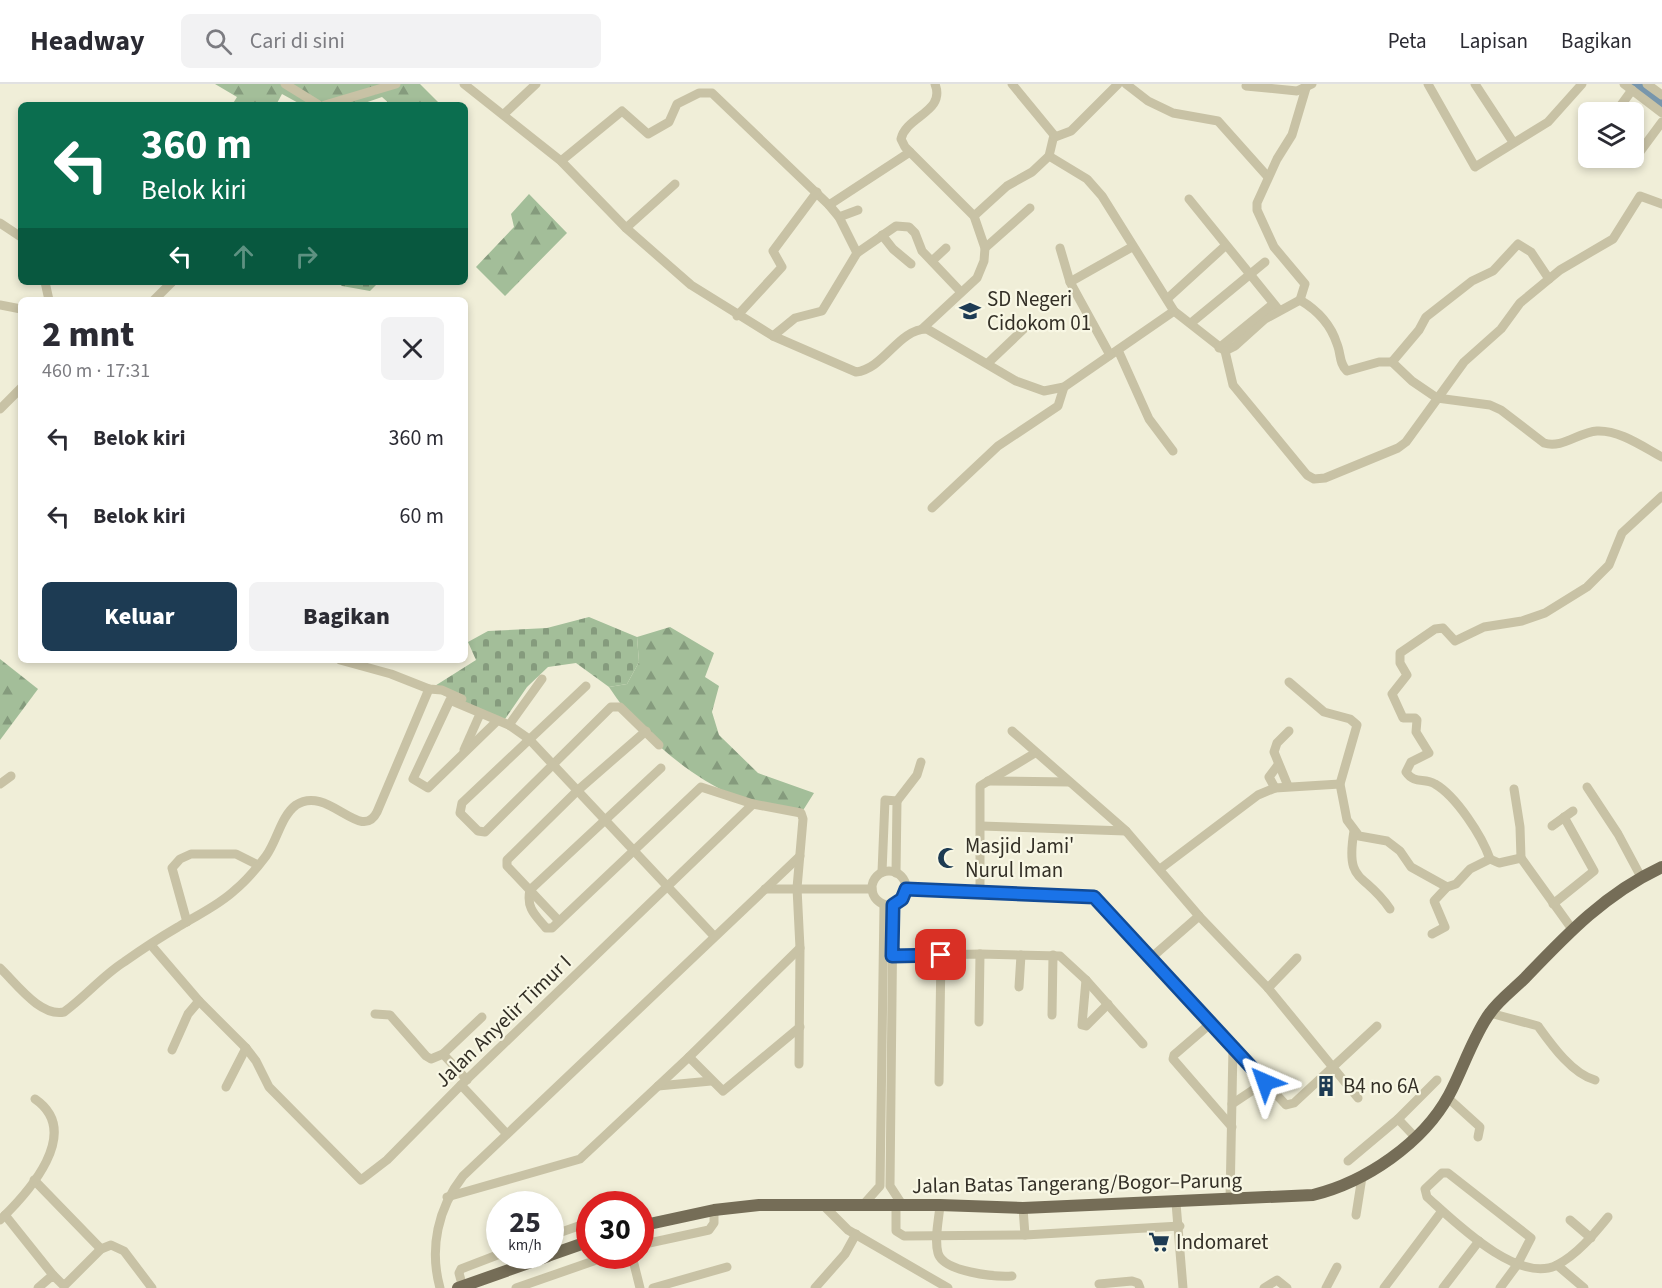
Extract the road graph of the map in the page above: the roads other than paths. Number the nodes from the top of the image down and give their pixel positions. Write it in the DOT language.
graph roads {
  1 [pos="285,84"];
  2 [pos="396,84"];
  3 [pos="464,84"];
  4 [pos="536,84"];
  5 [pos="935,84"];
  6 [pos="1012,84"];
  7 [pos="1118,84"];
  8 [pos="1126,84"];
  9 [pos="1428,84"];
  10 [pos="1475,84"];
  11 [pos="1582,84"];
  12 [pos="1647,84"];
  13 [pos="1246,86"];
  14 [pos="1309,86"];
  15 [pos="1628,87"];
  16 [pos="1662,95"];
  17 [pos="314,102"];
  18 [pos="335,102"];
  19 [pos="1621,102"];
  20 [pos="1662,113"];
  21 [pos="504,114"];
  22 [pos="1662,122"];
  23 [pos="1055,138"];
  24 [pos="1513,142"];
  25 [pos="1644,146"];
  26 [pos="910,152"];
  27 [pos="1049,156"];
  28 [pos="561,161"];
  29 [pos="1268,177"];
  30 [pos="675,184"];
  31 [pos="817,192"];
  32 [pos="1189,199"];
  33 [pos="1662,204"];
  34 [pos="829,205"];
  35 [pos="1030,208"];
  36 [pos="858,210"];
  37 [pos="975,216"];
  38 [pos="839,217"];
  39 [pos="0,223"];
  40 [pos="626,228"];
  41 [pos="18,235"];
  42 [pos="882,235"];
  43 [pos="1225,246"];
  44 [pos="1132,247"];
  45 [pos="946,248"];
  46 [pos="985,248"];
  47 [pos="1060,248"];
  48 [pos="857,253"];
  49 [pos="932,261"];
  50 [pos="1265,262"];
  51 [pos="911,264"];
  52 [pos="1250,275"];
  53 [pos="1549,279"];
  54 [pos="1070,282"];
  55 [pos="169,285"];
  56 [pos="961,292"];
  57 [pos="157,297"];
  58 [pos="1167,299"];
  59 [pos="1300,300"];
  60 [pos="0,305"];
  61 [pos="1276,307"];
  62 [pos="18,308"];
  63 [pos="1174,311"];
  64 [pos="737,316"];
  65 [pos="1030,323"];
  66 [pos="1191,323"];
  67 [pos="922,329"];
  68 [pos="772,336"];
  69 [pos="1222,350"];
  70 [pos="1114,352"];
  71 [pos="988,363"];
  72 [pos="1392,363"];
  73 [pos="1064,387"];
  74 [pos="18,391"];
  75 [pos="1437,398"];
  76 [pos="0,409"];
  77 [pos="1173,451"];
  78 [pos="1662,457"];
  79 [pos="1662,496"];
  80 [pos="932,508"];
  81 [pos="351,663"];
  82 [pos="542,679"];
  83 [pos="1289,682"];
  84 [pos="586,686"];
  85 [pos="429,690"];
  86 [pos="480,714"];
  87 [pos="503,724"];
  88 [pos="646,731"];
  89 [pos="1012,731"];
  90 [pos="1289,731"];
  91 [pos="529,739"];
  92 [pos="659,745"];
  93 [pos="1035,753"];
  94 [pos="460,757"];
  95 [pos="921,762"];
  96 [pos="552,765"];
  97 [pos="1278,765"];
  98 [pos="661,768"];
  99 [pos="11,776"];
  100 [pos="986,781"];
  101 [pos="1069,782"];
  102 [pos="0,784"];
  103 [pos="1340,784"];
  104 [pos="1288,786"];
  105 [pos="1587,786"];
  106 [pos="1275,788"];
  107 [pos="1514,789"];
  108 [pos="577,791"];
  109 [pos="897,801"];
  110 [pos="753,804"];
  111 [pos="1573,811"];
  112 [pos="1563,817"];
  113 [pos="606,821"];
  114 [pos="981,826"];
  115 [pos="1552,826"];
  116 [pos="1126,831"];
  117 [pos="1354,831"];
  118 [pos="633,850"];
  119 [pos="800,856"];
  120 [pos="1521,858"];
  121 [pos="1490,859"];
  122 [pos="258,865"];
  123 [pos="1662,867"];
  124 [pos="1160,869"];
  125 [pos="882,872"];
  126 [pos="896,873"];
  127 [pos="1641,877"];
  128 [pos="668,886"];
  129 [pos="1447,887"];
  130 [pos="765,888"];
  131 [pos="797,888"];
  132 [pos="872,889"];
  133 [pos="906,889"];
  134 [pos="530,890"];
  135 [pos="980,893"];
  136 [pos="1553,904"];
  137 [pos="888,905"];
  138 [pos="1390,909"];
  139 [pos="1199,916"];
  140 [pos="559,921"];
  141 [pos="187,922"];
  142 [pos="1572,929"];
  143 [pos="1432,934"];
  144 [pos="714,936"];
  145 [pos="151,945"];
  146 [pos="800,948"];
  147 [pos="980,954"];
  148 [pos="941,955"];
  149 [pos="1021,955"];
  150 [pos="892,956"];
  151 [pos="1053,956"];
  152 [pos="1152,957"];
  153 [pos="1297,958"];
  154 [pos="0,968"];
  155 [pos="1086,980"];
  156 [pos="1018,987"];
  157 [pos="1268,988"];
  158 [pos="199,1001"];
  159 [pos="1108,1004"];
  160 [pos="1490,1013"];
  161 [pos="375,1014"];
  162 [pos="1052,1015"];
  163 [pos="482,1017"];
  164 [pos="979,1022"];
  165 [pos="1210,1024"];
  166 [pos="1377,1026"];
  167 [pos="800,1027"];
  168 [pos="1133,1032"];
  169 [pos="1128,1043"];
  170 [pos="1143,1044"];
  171 [pos="1233,1047"];
  172 [pos="246,1048"];
  173 [pos="172,1050"];
  174 [pos="442,1054"];
  175 [pos="689,1057"];
  176 [pos="799,1064"];
  177 [pos="1331,1067"];
  178 [pos="1437,1080"];
  179 [pos="1595,1080"];
  180 [pos="711,1081"];
  181 [pos="464,1082"];
  182 [pos="939,1082"];
  183 [pos="1265,1082"];
  184 [pos="658,1086"];
  185 [pos="226,1087"];
  186 [pos="1358,1098"];
  187 [pos="1448,1098"];
  188 [pos="35,1100"];
  189 [pos="1232,1104"];
  190 [pos="1398,1119"];
  191 [pos="1232,1127"];
  192 [pos="506,1133"];
  193 [pos="1415,1137"];
  194 [pos="1478,1137"];
  195 [pos="1348,1161"];
  196 [pos="1362,1177"];
  197 [pos="34,1180"];
  198 [pos="890,1185"];
  199 [pos="880,1186"];
  200 [pos="447,1197"];
  201 [pos="1230,1200"];
  202 [pos="1176,1203"];
  203 [pos="822,1204"];
  204 [pos="939,1204"];
  205 [pos="863,1205"];
  206 [pos="899,1206"];
  207 [pos="1023,1208"];
  208 [pos="714,1210"];
  209 [pos="1442,1211"];
  210 [pos="1356,1215"];
  211 [pos="1608,1217"];
  212 [pos="2,1218"];
  213 [pos="1570,1220"];
  214 [pos="654,1223"];
  215 [pos="1180,1226"];
  216 [pos="856,1234"];
  217 [pos="1024,1235"];
  218 [pos="938,1237"];
  219 [pos="1591,1238"];
  220 [pos="1479,1240"];
  221 [pos="654,1242"];
  222 [pos="101,1250"];
  223 [pos="486,1259"];
  224 [pos="1517,1265"];
  225 [pos="1557,1265"];
  226 [pos="576,1267"];
  227 [pos="727,1267"];
  228 [pos="1337,1267"];
  229 [pos="512,1269"];
  230 [pos="635,1269"];
  231 [pos="53,1275"];
  232 [pos="1012,1276"];
  233 [pos="687,1284"];
  234 [pos="1099,1284"];
  235 [pos="1328,1285"];
  236 [pos="63,1287"];
  237 [pos="38,1288"];
  238 [pos="152,1288"];
  239 [pos="440,1288"];
  240 [pos="461,1288"];
  241 [pos="516,1288"];
  242 [pos="640,1288"];
  243 [pos="653,1288"];
  244 [pos="815,1288"];
  245 [pos="948,1288"];
  246 [pos="1140,1288"];
  247 [pos="1183,1288"];
  248 [pos="1264,1288"];
  249 [pos="1287,1288"];
  250 [pos="1339,1288"];
  251 [pos="1384,1288"];
  252 [pos="1443,1288"];
  253 [pos="1500,1288"];
  254 [pos="1584,1288"];
  1 -- 17 [label="street"];
  2 -- 18 [label="street"];
  3 -- 21 [label="street"];
  4 -- 21 [label="street"];
  5 -- 26 [label="street"];
  6 -- 23 [label="street"];
  7 -- 23 [label="street"];
  8 -- 29 [label="street"];
  9 -- 24 [label="street"];
  10 -- 24 [label="street"];
  11 -- 24 [label="street"];
  12 -- 16 [label="street"];
  13 -- 14 [label="street"];
  14 -- 29 [label="street"];
  15 -- 19 [label="street"];
  15 -- 20 [label="street"];
  21 -- 28 [label="street"];
  22 -- 25 [label="street"];
  23 -- 27 [label="street"];
  26 -- 34 [label="street"];
  26 -- 37 [label="street"];
  27 -- 37 [label="street"];
  27 -- 44 [label="street"];
  28 -- 31 [label="street"];
  28 -- 40 [label="street"];
  29 -- 59 [label="street"];
  30 -- 40 [label="street"];
  31 -- 34 [label="street"];
  31 -- 64 [label="street"];
  32 -- 43 [label="street"];
  33 -- 53 [label="street"];
  34 -- 38 [label="street"];
  35 -- 46 [label="street"];
  36 -- 38 [label="street"];
  37 -- 46 [label="street"];
  38 -- 48 [label="street"];
  39 -- 41 [label="street"];
  40 -- 64 [label="street"];
  42 -- 48 [label="street"];
  42 -- 49 [label="street"];
  42 -- 51 [label="street"];
  43 -- 52 [label="street"];
  43 -- 58 [label="street"];
  44 -- 54 [label="street"];
  44 -- 58 [label="street"];
  45 -- 49 [label="street"];
  46 -- 56 [label="street"];
  47 -- 54 [label="street"];
  48 -- 68 [label="street"];
  49 -- 56 [label="street"];
  50 -- 52 [label="street"];
  52 -- 61 [label="street"];
  52 -- 66 [label="street"];
  53 -- 72 [label="street"];
  53 -- 75 [label="street"];
  54 -- 70 [label="street"];
  55 -- 57 [label="street"];
  56 -- 67 [label="street"];
  58 -- 63 [label="street"];
  59 -- 61 [label="street"];
  59 -- 72 [label="street"];
  60 -- 62 [label="street"];
  61 -- 69 [label="street"];
  63 -- 66 [label="street"];
  63 -- 70 [label="street"];
  64 -- 68 [label="street"];
  65 -- 71 [label="street"];
  66 -- 69 [label="street"];
  67 -- 68 [label="street"];
  67 -- 71 [label="street"];
  69 -- 75 [label="street"];
  70 -- 73 [label="street"];
  70 -- 77 [label="street"];
  71 -- 73 [label="street"];
  72 -- 75 [label="street"];
  73 -- 80 [label="street"];
  74 -- 76 [label="street"];
  75 -- 78 [label="street"];
  79 -- 121 [label="street"];
  81 -- 85 [label="street"];
  82 -- 87 [label="street"];
  83 -- 103 [label="street"];
  84 -- 91 [label="street"];
  85 -- 87 [label="street"];
  85 -- 122 [label="street"];
  86 -- 87 [label="street"];
  86 -- 94 [label="street"];
  86 -- 94 [label="street"];
  87 -- 91 [label="street"];
  87 -- 94 [label="street"];
  88 -- 92 [label="street"];
  88 -- 96 [label="street"];
  88 -- 108 [label="street"];
  89 -- 93 [label="street"];
  90 -- 97 [label="street"];
  91 -- 96 [label="street"];
  91 -- 96 [label="street"];
  93 -- 100 [label="street"];
  93 -- 101 [label="street"];
  95 -- 109 [label="street"];
  96 -- 108 [label="street"];
  97 -- 104 [label="street"];
  97 -- 106 [label="street"];
  98 -- 113 [label="street"];
  99 -- 102 [label="street"];
  100 -- 101 [label="street"];
  100 -- 114 [label="street"];
  101 -- 116 [label="street"];
  103 -- 104 [label="street"];
  103 -- 117 [label="street"];
  104 -- 106 [label="street"];
  105 -- 127 [label="street"];
  106 -- 124 [label="street"];
  107 -- 120 [label="street"];
  108 -- 113 [label="street"];
  108 -- 134 [label="street"];
  109 -- 125 [label="street"];
  109 -- 126 [label="street"];
  110 -- 118 [label="street"];
  110 -- 119 [label="street"];
  110 -- 128 [label="street, Jalan Anyelir Timur I"];
  111 -- 112 [label="street"];
  112 -- 115 [label="street"];
  112 -- 136 [label="street"];
  113 -- 118 [label="street"];
  113 -- 134 [label="street"];
  114 -- 116 [label="street"];
  114 -- 135 [label="street"];
  116 -- 124 [label="street"];
  117 -- 129 [label="street"];
  117 -- 138 [label="street"];
  118 -- 128 [label="street"];
  118 -- 140 [label="street"];
  119 -- 130 [label="street"];
  119 -- 131 [label="street"];
  120 -- 121 [label="street"];
  120 -- 136 [label="street"];
  121 -- 129 [label="street"];
  122 -- 141 [label="street"];
  122 -- 141 [label="street"];
  123 -- 127 [label="main road, Jalan Batas Tangerang/Bogor–Parung"];
  124 -- 139 [label="street"];
  125 -- 126 [label="street"];
  125 -- 132 [label="street"];
  126 -- 133 [label="street"];
  127 -- 142 [label="main road, Jalan Batas Tangerang/Bogor–Parung"];
  128 -- 144 [label="street"];
  128 -- 181 [label="street, Jalan Anyelir Timur I"];
  129 -- 143 [label="street"];
  130 -- 131 [label="street"];
  130 -- 144 [label="street"];
  131 -- 132 [label="street"];
  131 -- 146 [label="street"];
  132 -- 137 [label="street"];
  133 -- 135 [label="street"];
  133 -- 137 [label="street"];
  134 -- 140 [label="street"];
  134 -- 140 [label="street"];
  135 -- 152 [label="street"];
  136 -- 142 [label="street"];
  137 -- 150 [label="street"];
  137 -- 199 [label="street"];
  139 -- 152 [label="street"];
  139 -- 157 [label="street"];
  141 -- 145 [label="street"];
  142 -- 160 [label="main road, Jalan Batas Tangerang/Bogor–Parung"];
  144 -- 192 [label="street"];
  145 -- 154 [label="street"];
  145 -- 158 [label="street"];
  146 -- 167 [label="street"];
  146 -- 175 [label="street"];
  147 -- 148 [label="street"];
  147 -- 149 [label="street"];
  147 -- 164 [label="street"];
  148 -- 150 [label="street"];
  148 -- 182 [label="street"];
  149 -- 151 [label="street"];
  149 -- 156 [label="street"];
  150 -- 198 [label="street"];
  151 -- 155 [label="street"];
  151 -- 162 [label="street"];
  152 -- 165 [label="street"];
  153 -- 157 [label="street"];
  155 -- 159 [label="street"];
  155 -- 159 [label="street"];
  157 -- 177 [label="street"];
  158 -- 172 [label="street"];
  158 -- 173 [label="street"];
  159 -- 168 [label="street"];
  160 -- 179 [label="street"];
  160 -- 187 [label="main road, Jalan Batas Tangerang/Bogor–Parung"];
  161 -- 174 [label="street"];
  163 -- 174 [label="street"];
  165 -- 171 [label="street"];
  165 -- 191 [label="street"];
  166 -- 177 [label="street"];
  167 -- 176 [label="street"];
  167 -- 180 [label="street"];
  168 -- 169 [label="street"];
  168 -- 170 [label="street"];
  171 -- 183 [label="street"];
  171 -- 189 [label="street"];
  172 -- 181 [label="street, Jalan Anyelir Timur I"];
  172 -- 185 [label="street"];
  174 -- 181 [label="street"];
  175 -- 180 [label="street"];
  175 -- 184 [label="street"];
  177 -- 183 [label="street"];
  177 -- 186 [label="street"];
  178 -- 190 [label="street"];
  180 -- 184 [label="street"];
  181 -- 192 [label="street"];
  183 -- 189 [label="street"];
  184 -- 200 [label="street"];
  187 -- 193 [label="main road, Jalan Batas Tangerang/Bogor–Parung"];
  187 -- 194 [label="street"];
  188 -- 197 [label="street"];
  189 -- 191 [label="street"];
  190 -- 193 [label="street"];
  190 -- 195 [label="street"];
  191 -- 201 [label="street"];
  192 -- 200 [label="street"];
  193 -- 196 [label="main road, Jalan Batas Tangerang/Bogor–Parung"];
  196 -- 201 [label="main road, Jalan Batas Tangerang/Bogor–Parung"];
  196 -- 210 [label="street"];
  197 -- 212 [label="street"];
  197 -- 222 [label="street"];
  198 -- 199 [label="street"];
  198 -- 206 [label="street"];
  199 -- 205 [label="street"];
  200 -- 239 [label="street"];
  201 -- 202 [label="main road, Jalan Batas Tangerang/Bogor–Parung"];
  202 -- 207 [label="main road, Jalan Batas Tangerang/Bogor–Parung"];
  202 -- 215 [label="street"];
  203 -- 205 [label="main road, Jalan Batas Tangerang/Bogor–Parung"];
  203 -- 208 [label="main road, Jalan Batas Tangerang/Bogor–Parung"];
  203 -- 216 [label="street"];
  204 -- 206 [label="main road, Jalan Batas Tangerang/Bogor–Parung"];
  204 -- 207 [label="main road, Jalan Batas Tangerang/Bogor–Parung"];
  204 -- 218 [label="street"];
  205 -- 206 [label="main road, Jalan Batas Tangerang/Bogor–Parung"];
  206 -- 218 [label="street"];
  207 -- 217 [label="street"];
  208 -- 214 [label="main road, Jalan Batas Tangerang/Bogor–Parung"];
  208 -- 221 [label="street"];
  209 -- 220 [label="street"];
  209 -- 224 [label="street"];
  209 -- 251 [label="street"];
  211 -- 219 [label="street"];
  212 -- 231 [label="street"];
  213 -- 219 [label="street"];
  215 -- 217 [label="street"];
  215 -- 247 [label="street"];
  216 -- 244 [label="street"];
  216 -- 245 [label="street"];
  217 -- 218 [label="street"];
  218 -- 232 [label="street"];
  219 -- 225 [label="street"];
  220 -- 224 [label="street"];
  220 -- 252 [label="street"];
  222 -- 236 [label="street"];
  222 -- 238 [label="street"];
  223 -- 240 [label="street"];
  224 -- 225 [label="street"];
  224 -- 253 [label="street"];
  225 -- 254 [label="street"];
  226 -- 241 [label="street"];
  227 -- 233 [label="street"];
  228 -- 235 [label="street"];
  229 -- 240 [label="main road"];
  230 -- 242 [label="street"];
  231 -- 236 [label="street"];
  231 -- 237 [label="street"];
  233 -- 243 [label="street"];
  234 -- 246 [label="street"];
  235 -- 250 [label="street"];
  248 -- 249 [label="street"];
}
